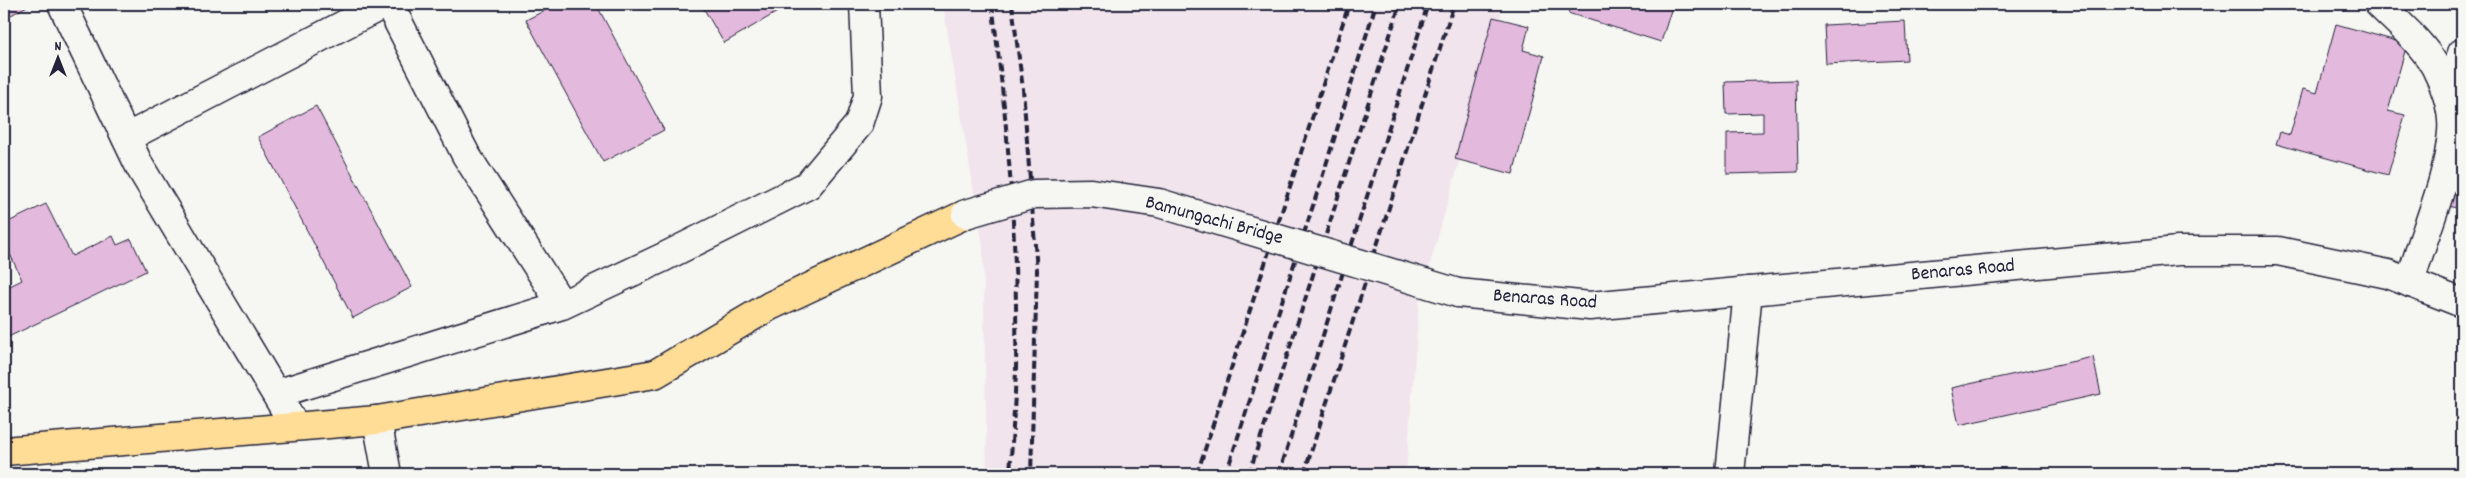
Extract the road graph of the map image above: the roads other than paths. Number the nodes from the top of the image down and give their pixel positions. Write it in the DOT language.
graph roads {
  1 [pos="62,4"];
  2 [pos="384,4"];
  3 [pos="389,4"];
  4 [pos="864,4"];
  5 [pos="2379,4"];
  6 [pos="2462,53"];
  7 [pos="2449,102"];
  8 [pos="126,138"];
  9 [pos="966,214"];
  10 [pos="2410,283"];
  11 [pos="1748,291"];
  12 [pos="1458,292"];
  13 [pos="2462,303"];
  14 [pos="562,305"];
  15 [pos="276,394"];
  16 [pos="377,420"];
  17 [pos="295,426"];
  18 [pos="4,451"];
  19 [pos="387,474"];
  20 [pos="1730,474"];
  1 -- 8 [label="street"];
  2 -- 8 [label="street"];
  3 -- 14 [label="street"];
  4 -- 14 [label="street"];
  5 -- 7 [label="street"];
  6 -- 7 [label="street"];
  7 -- 10 [label="street"];
  8 -- 15 [label="street"];
  9 -- 12 [label="street, Bamungachi Bridge, bridge"];
  9 -- 16 [label="main road"];
  10 -- 11 [label="street, Benaras Road"];
  10 -- 13 [label="street, Benaras Road"];
  11 -- 12 [label="street, Benaras Road"];
  11 -- 20 [label="street"];
  14 -- 15 [label="street"];
  15 -- 17 [label="street"];
  16 -- 17 [label="main road"];
  16 -- 19 [label="street"];
  17 -- 18 [label="main road"];
}
